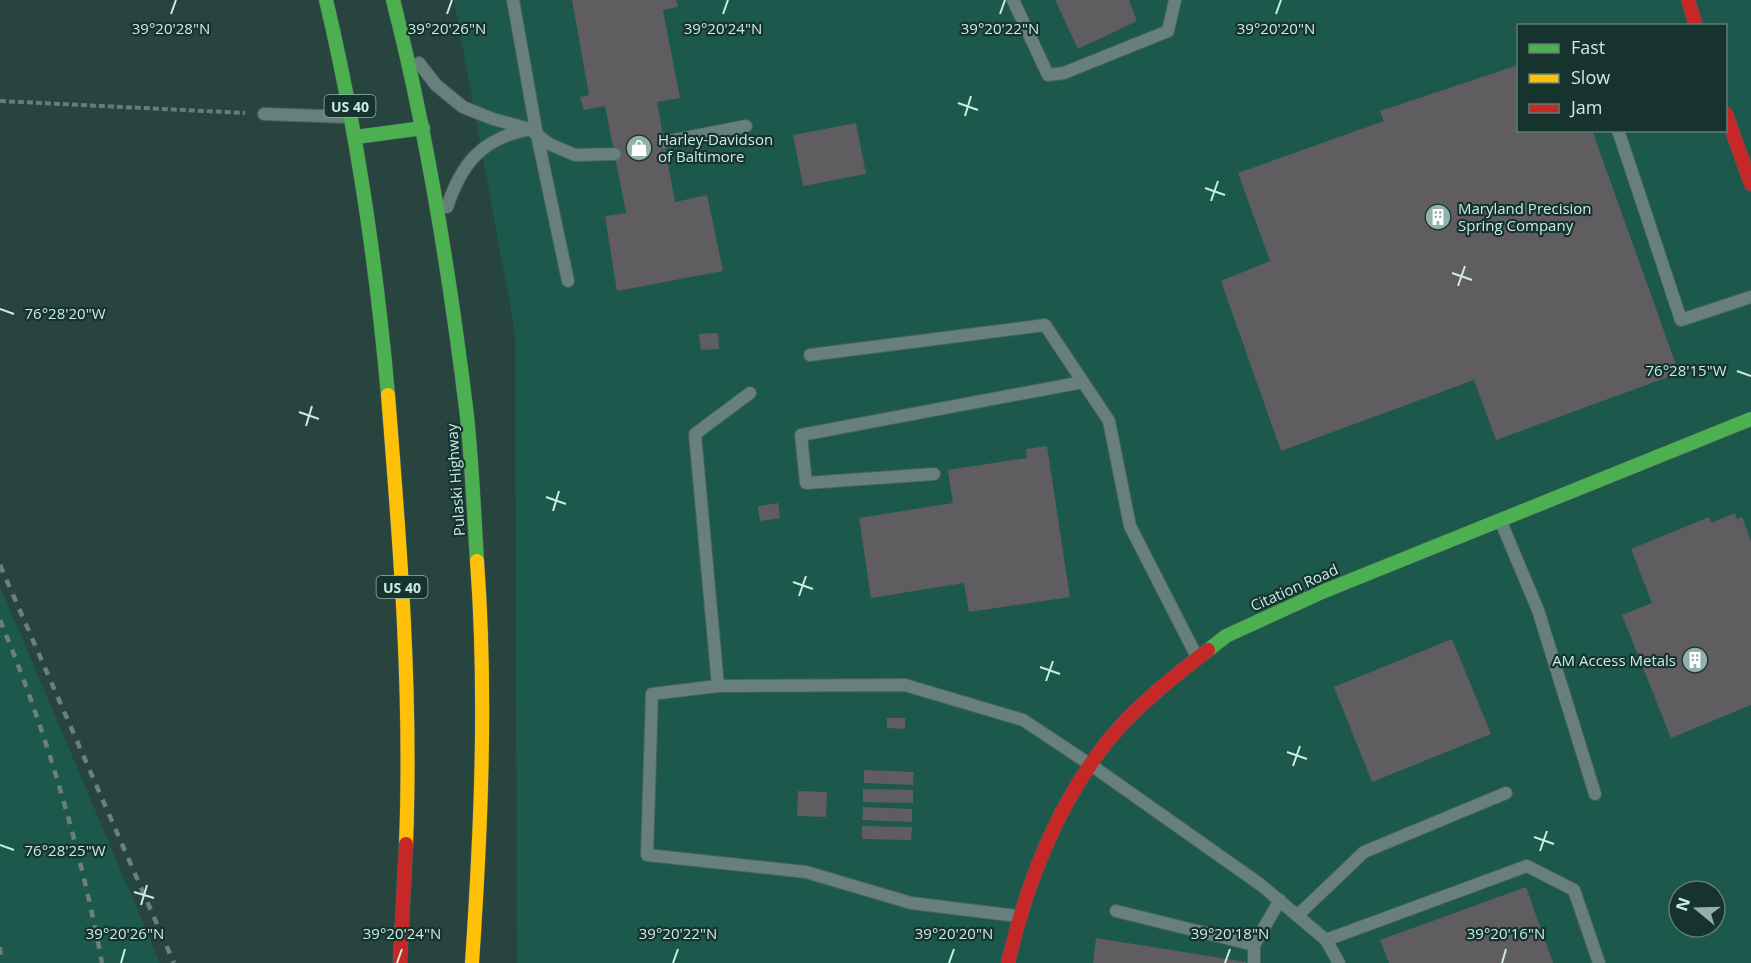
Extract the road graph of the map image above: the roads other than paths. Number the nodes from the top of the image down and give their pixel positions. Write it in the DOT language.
graph roads {
  1 [pos="326,0"];
  2 [pos="393,0"];
  3 [pos="513,0"];
  4 [pos="1013,0"];
  5 [pos="1175,0"];
  6 [pos="1688,0"];
  7 [pos="1695,24"];
  8 [pos="405,46"];
  9 [pos="325,53"];
  10 [pos="264,114"];
  11 [pos="352,117"];
  12 [pos="1727,119"];
  13 [pos="746,126"];
  14 [pos="423,128"];
  15 [pos="534,132"];
  16 [pos="1619,132"];
  17 [pos="356,137"];
  18 [pos="664,142"];
  19 [pos="615,154"];
  20 [pos="1751,184"];
  21 [pos="440,227"];
  22 [pos="568,281"];
  23 [pos="1751,297"];
  24 [pos="810,355"];
  25 [pos="1083,382"];
  26 [pos="750,393"];
  27 [pos="1751,419"];
  28 [pos="934,474"];
  29 [pos="1501,521"];
  30 [pos="1197,658"];
  31 [pos="718,686"];
  32 [pos="1091,765"];
  33 [pos="1506,793"];
  34 [pos="1595,794"];
  35 [pos="1280,900"];
  36 [pos="1116,911"];
  37 [pos="1298,915"];
  38 [pos="1018,916"];
  39 [pos="1326,940"];
  40 [pos="1254,945"];
  41 [pos="400,963"];
  42 [pos="472,963"];
  43 [pos="1008,963"];
  44 [pos="1254,963"];
  45 [pos="1339,963"];
  46 [pos="1599,963"];
  1 -- 11 [label="main road, US 40"];
  2 -- 8 [label="main road, Pulaski Highway"];
  3 -- 15 [label="lane"];
  4 -- 5 [label="lane"];
  6 -- 7 [label="main road"];
  8 -- 14 [label="main road, Pulaski Highway"];
  8 -- 15 [label="lane"];
  9 -- 11 [label="main road"];
  10 -- 11 [label="lane"];
  11 -- 17 [label="main road, US 40"];
  12 -- 20 [label="main road"];
  13 -- 18 [label="lane"];
  14 -- 17 [label="main road"];
  14 -- 21 [label="main road, Pulaski Highway"];
  15 -- 19 [label="lane"];
  15 -- 21 [label="lane"];
  15 -- 22 [label="lane"];
  16 -- 23 [label="lane"];
  17 -- 41 [label="main road, US 40"];
  21 -- 42 [label="main road, Pulaski Highway"];
  24 -- 25 [label="lane"];
  25 -- 28 [label="lane"];
  25 -- 30 [label="lane"];
  26 -- 31 [label="lane"];
  27 -- 29 [label="main road, Citation Road"];
  29 -- 30 [label="main road, Citation Road"];
  29 -- 34 [label="lane"];
  30 -- 32 [label="main road, Citation Road"];
  31 -- 32 [label="lane"];
  31 -- 38 [label="lane"];
  32 -- 35 [label="lane"];
  32 -- 38 [label="main road, Citation Road"];
  33 -- 37 [label="lane"];
  35 -- 37 [label="lane"];
  35 -- 40 [label="lane"];
  36 -- 40 [label="lane"];
  37 -- 39 [label="lane"];
  38 -- 43 [label="main road, Citation Road"];
  39 -- 45 [label="lane"];
  39 -- 46 [label="lane"];
  40 -- 44 [label="lane"];
}
